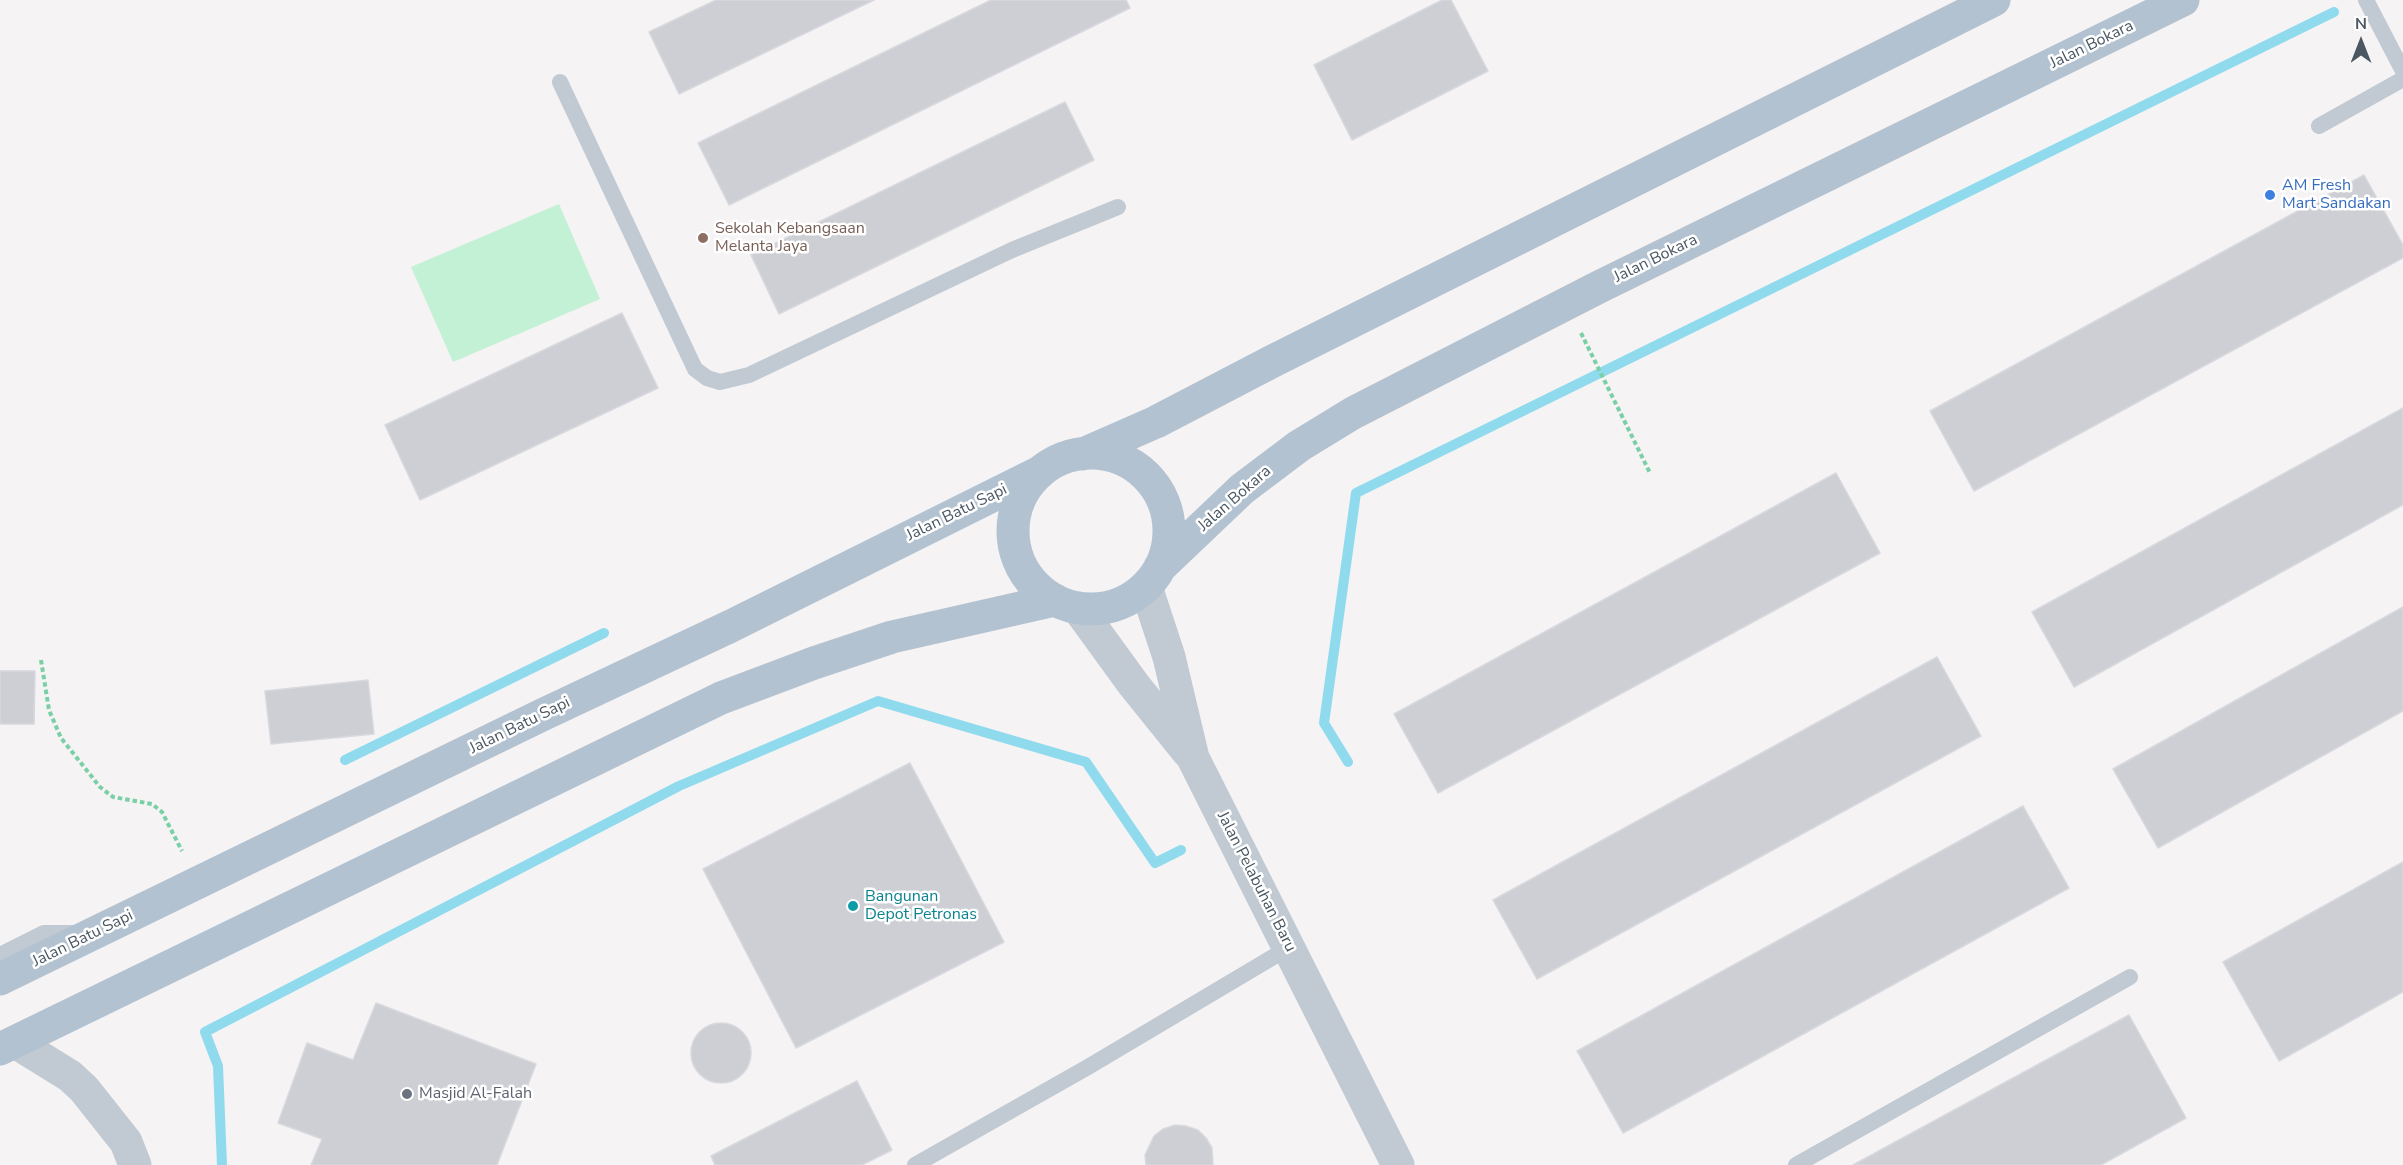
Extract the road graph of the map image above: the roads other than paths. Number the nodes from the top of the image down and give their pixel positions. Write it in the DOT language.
graph roads {
  1 [pos="1994,0"];
  2 [pos="2183,0"];
  3 [pos="2366,0"];
  4 [pos="2403,71"];
  5 [pos="2403,79"];
  6 [pos="560,82"];
  7 [pos="2319,126"];
  8 [pos="1118,207"];
  9 [pos="1083,454"];
  10 [pos="1040,472"];
  11 [pos="1153,577"];
  12 [pos="1066,604"];
  13 [pos="1193,758"];
  14 [pos="95,933"];
  15 [pos="1290,947"];
  16 [pos="0,954"];
  17 [pos="2130,977"];
  18 [pos="0,979"];
  19 [pos="8,1045"];
  20 [pos="135,1165"];
  21 [pos="915,1165"];
  22 [pos="1398,1165"];
  23 [pos="1796,1165"];
  1 -- 9 [label="main road"];
  2 -- 11 [label="main road, Jalan Bokara"];
  3 -- 4 [label="lane"];
  5 -- 7 [label="lane"];
  6 -- 8 [label="lane"];
  9 -- 10 [label="main road"];
  9 -- 11 [label="main road"];
  10 -- 12 [label="main road"];
  10 -- 14 [label="main road, Jalan Batu Sapi"];
  11 -- 12 [label="main road"];
  11 -- 13 [label="street, Jalan Pelabuhan Baru"];
  12 -- 13 [label="street"];
  12 -- 19 [label="main road"];
  13 -- 15 [label="street, Jalan Pelabuhan Baru"];
  14 -- 16 [label="lane"];
  14 -- 18 [label="main road, Jalan Batu Sapi"];
  15 -- 21 [label="lane"];
  15 -- 22 [label="street, Jalan Pelabuhan Baru"];
  17 -- 23 [label="lane"];
  19 -- 20 [label="street"];
}
